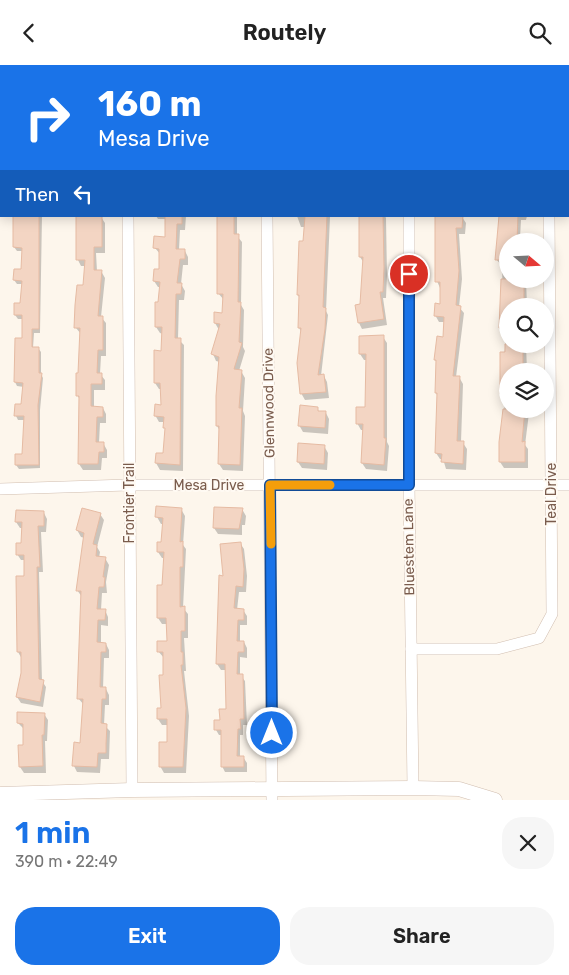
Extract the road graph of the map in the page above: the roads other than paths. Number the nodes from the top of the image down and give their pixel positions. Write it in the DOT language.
graph roads {
  1 [pos="128,217"];
  2 [pos="267,217"];
  3 [pos="409,217"];
  4 [pos="549,217"];
  5 [pos="128,485"];
  6 [pos="270,485"];
  7 [pos="409,485"];
  8 [pos="551,485"];
  9 [pos="569,485"];
  10 [pos="0,489"];
  11 [pos="411,649"];
  12 [pos="413,788"];
  13 [pos="132,790"];
  14 [pos="0,794"];
  15 [pos="272,795"];
  16 [pos="495,800"];
  1 -- 5 [label="street, Frontier Trail"];
  2 -- 6 [label="street, Glennwood Drive"];
  3 -- 7 [label="street, Bluestem Lane"];
  4 -- 8 [label="street, Teal Drive"];
  5 -- 6 [label="street, Mesa Drive"];
  5 -- 10 [label="street, Mesa Drive"];
  5 -- 13 [label="street, Frontier Trail"];
  6 -- 7 [label="street, Mesa Drive"];
  6 -- 15 [label="street, Glennwood Drive"];
  7 -- 8 [label="street, Mesa Drive"];
  7 -- 11 [label="street, Bluestem Lane"];
  8 -- 9 [label="street, Mesa Drive"];
  8 -- 11 [label="street, Teal Drive"];
  11 -- 12 [label="street, Bluestem Lane"];
  12 -- 15 [label="street"];
  12 -- 16 [label="street"];
  13 -- 14 [label="street"];
  13 -- 15 [label="street"];
}
